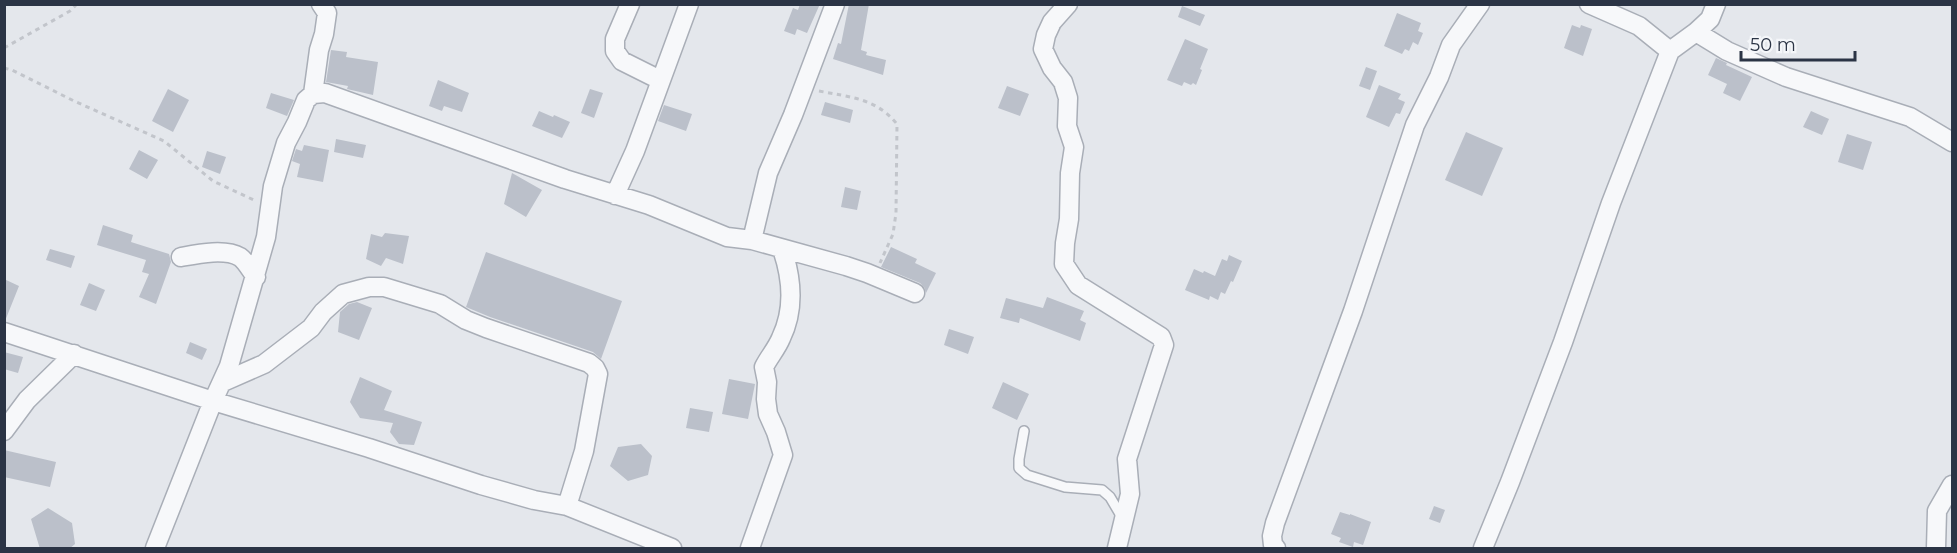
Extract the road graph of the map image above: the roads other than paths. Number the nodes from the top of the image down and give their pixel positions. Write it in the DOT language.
graph roads {
  1 [pos="321,4"];
  2 [pos="630,4"];
  3 [pos="689,4"];
  4 [pos="835,4"];
  5 [pos="1068,4"];
  6 [pos="1480,4"];
  7 [pos="1589,4"];
  8 [pos="1716,4"];
  9 [pos="1696,32"];
  10 [pos="1670,51"];
  11 [pos="660,80"];
  12 [pos="313,94"];
  13 [pos="1953,142"];
  14 [pos="615,195"];
  15 [pos="752,240"];
  16 [pos="782,249"];
  17 [pos="181,257"];
  18 [pos="256,277"];
  19 [pos="915,293"];
  20 [pos="4,332"];
  21 [pos="74,354"];
  22 [pos="223,382"];
  23 [pos="213,401"];
  24 [pos="4,431"];
  25 [pos="1024,431"];
  26 [pos="1953,485"];
  27 [pos="567,506"];
  28 [pos="1124,521"];
  29 [pos="155,549"];
  30 [pos="672,549"];
  31 [pos="750,549"];
  32 [pos="1117,549"];
  33 [pos="1276,549"];
  34 [pos="1482,549"];
  35 [pos="1936,549"];
  1 -- 12 [label="street"];
  2 -- 11 [label="street"];
  3 -- 11 [label="street"];
  4 -- 15 [label="street"];
  5 -- 28 [label="street"];
  6 -- 33 [label="street"];
  7 -- 10 [label="street"];
  8 -- 9 [label="street"];
  9 -- 10 [label="street"];
  9 -- 13 [label="street"];
  10 -- 34 [label="street"];
  11 -- 14 [label="street"];
  12 -- 14 [label="street"];
  12 -- 18 [label="street"];
  14 -- 15 [label="street"];
  15 -- 16 [label="street"];
  16 -- 19 [label="street"];
  16 -- 31 [label="street"];
  17 -- 18 [label="street"];
  18 -- 22 [label="street"];
  20 -- 21 [label="street"];
  21 -- 23 [label="street"];
  21 -- 24 [label="street"];
  22 -- 23 [label="street"];
  22 -- 27 [label="street"];
  23 -- 27 [label="street"];
  23 -- 29 [label="street"];
  25 -- 28 [label="lane"];
  26 -- 35 [label="street"];
  27 -- 30 [label="street"];
  28 -- 32 [label="street"];
}
